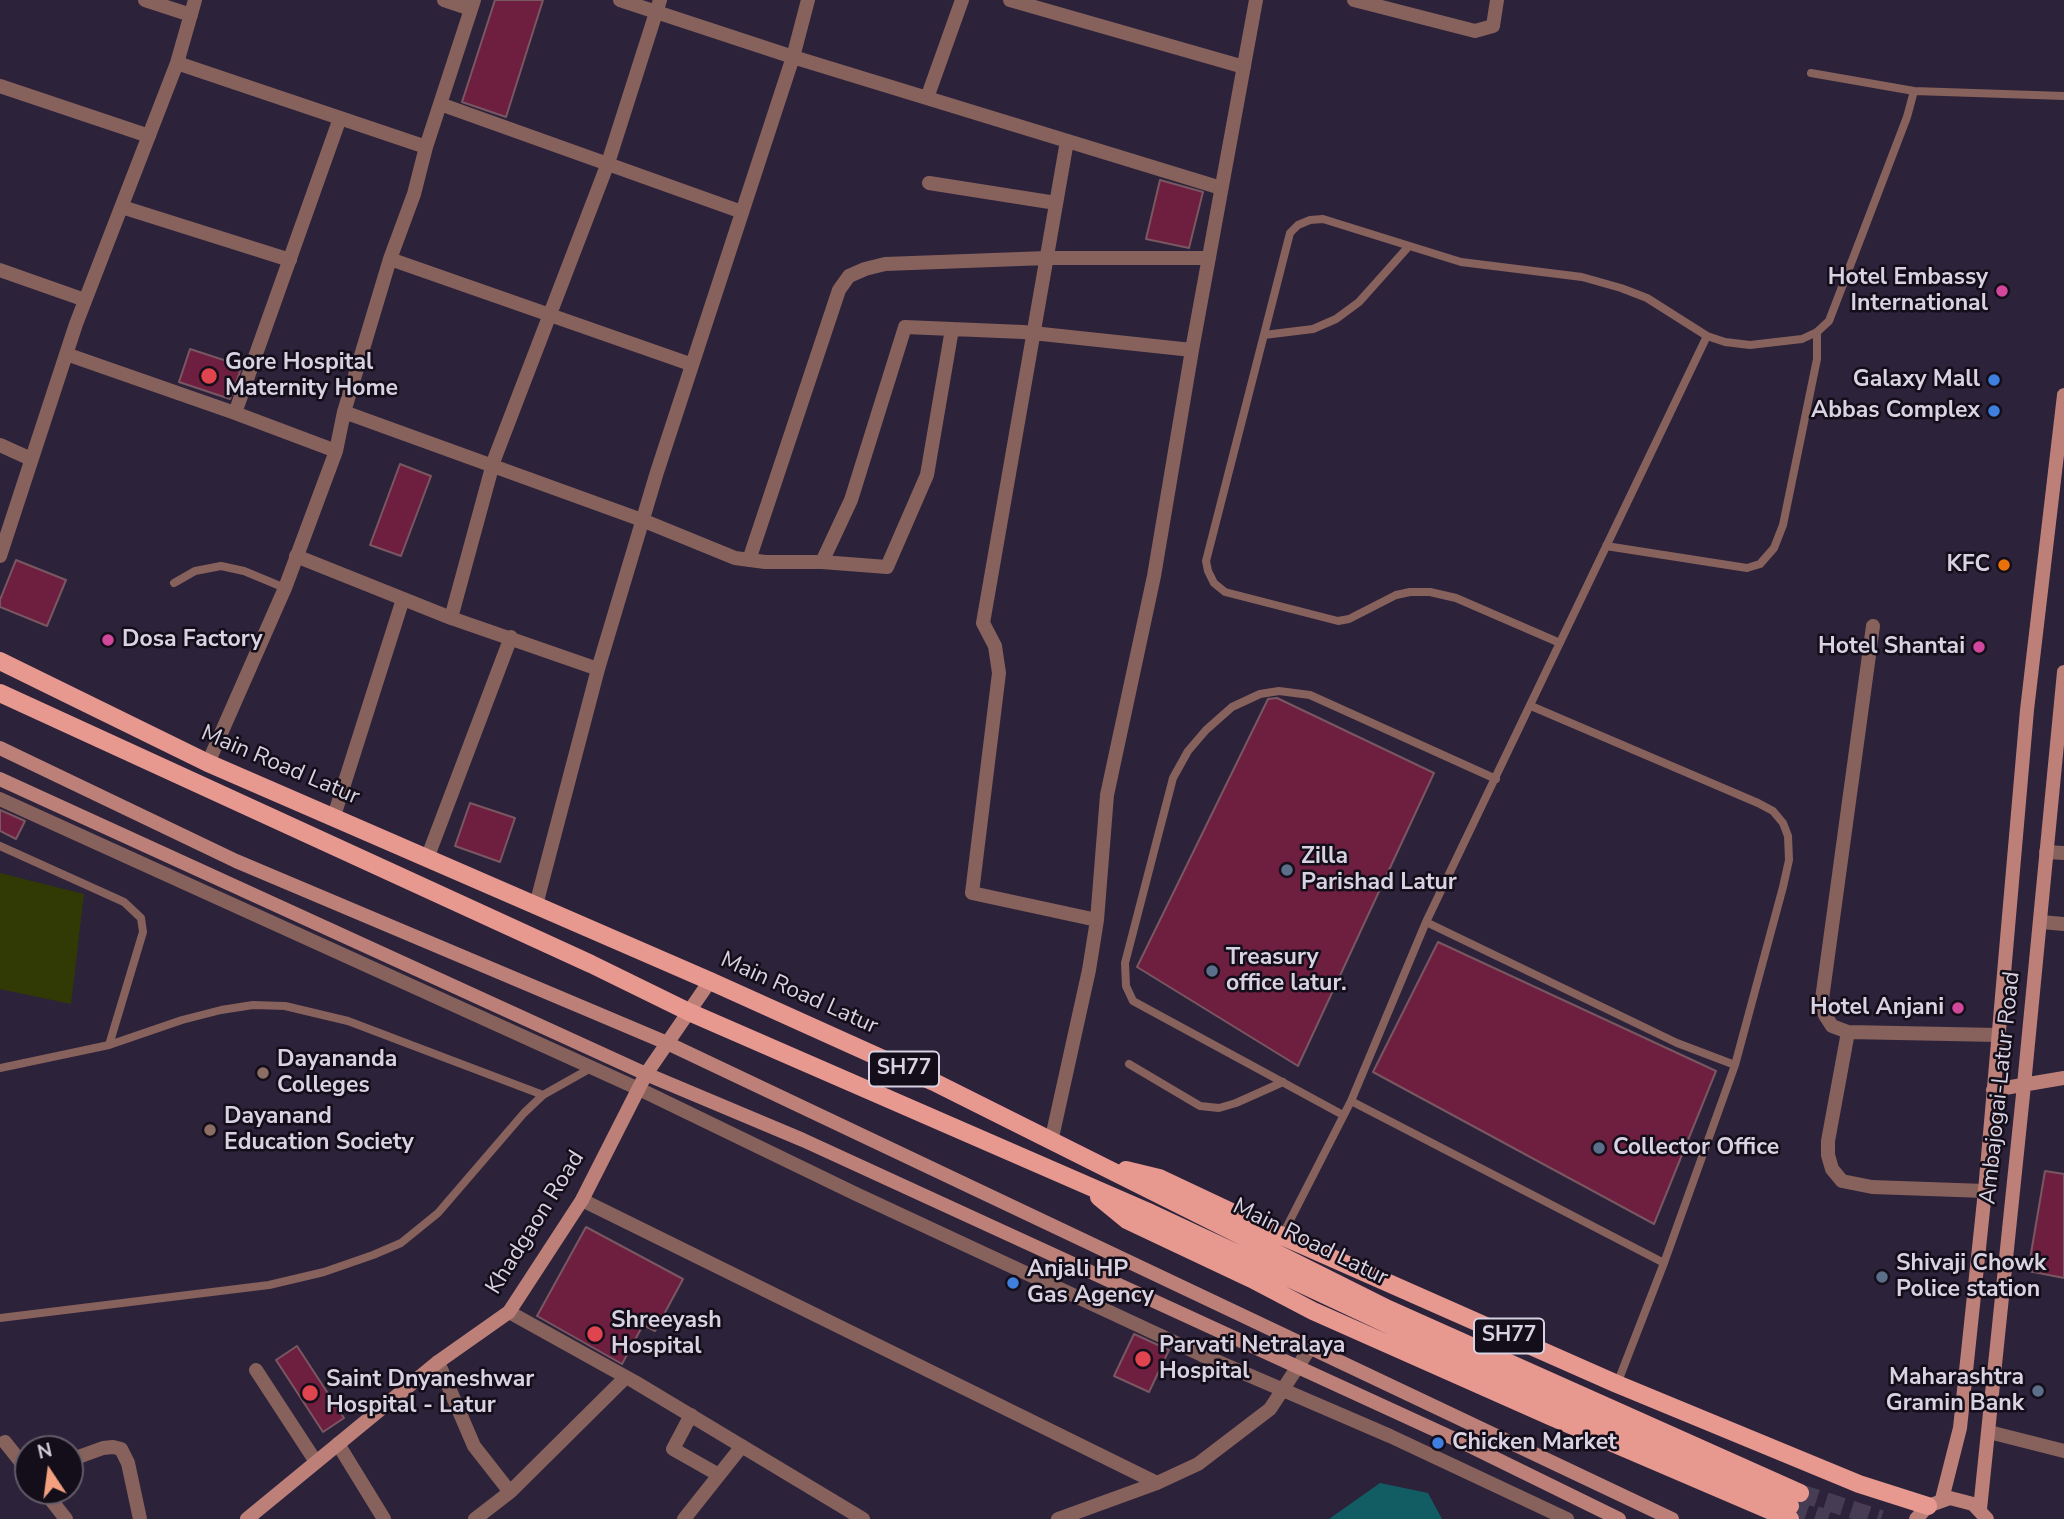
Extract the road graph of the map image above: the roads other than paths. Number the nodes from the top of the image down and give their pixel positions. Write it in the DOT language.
graph roads {
  1 [pos="145,0"];
  2 [pos="195,0"];
  3 [pos="444,0"];
  4 [pos="620,0"];
  5 [pos="808,0"];
  6 [pos="962,0"];
  7 [pos="1010,0"];
  8 [pos="1256,0"];
  9 [pos="1354,0"];
  10 [pos="1497,0"];
  11 [pos="472,5"];
  12 [pos="658,6"];
  13 [pos="191,15"];
  14 [pos="793,57"];
  15 [pos="177,63"];
  16 [pos="1244,67"];
  17 [pos="1811,73"];
  18 [pos="0,86"];
  19 [pos="1914,91"];
  20 [pos="2064,96"];
  21 [pos="927,98"];
  22 [pos="440,104"];
  23 [pos="340,118"];
  24 [pos="149,136"];
  25 [pos="1068,141"];
  26 [pos="426,147"];
  27 [pos="607,164"];
  28 [pos="929,183"];
  29 [pos="1222,188"];
  30 [pos="1056,203"];
  31 [pos="122,206"];
  32 [pos="742,212"];
  33 [pos="1409,246"];
  34 [pos="1047,258"];
  35 [pos="1209,258"];
  36 [pos="390,259"];
  37 [pos="290,260"];
  38 [pos="0,270"];
  39 [pos="85,300"];
  40 [pos="549,315"];
  41 [pos="952,329"];
  42 [pos="1817,332"];
  43 [pos="1033,333"];
  44 [pos="1264,335"];
  45 [pos="1707,336"];
  46 [pos="1192,350"];
  47 [pos="66,354"];
  48 [pos="691,364"];
  49 [pos="2064,395"];
  50 [pos="344,412"];
  51 [pos="235,413"];
  52 [pos="0,445"];
  53 [pos="336,451"];
  54 [pos="31,459"];
  55 [pos="493,466"];
  56 [pos="642,520"];
  57 [pos="1606,545"];
  58 [pos="0,556"];
  59 [pos="296,556"];
  60 [pos="750,560"];
  61 [pos="822,562"];
  62 [pos="174,583"];
  63 [pos="285,588"];
  64 [pos="403,598"];
  65 [pos="452,618"];
  66 [pos="1873,626"];
  67 [pos="510,637"];
  68 [pos="1560,643"];
  69 [pos="0,661"];
  70 [pos="598,669"];
  71 [pos="2064,672"];
  72 [pos="0,692"];
  73 [pos="1531,706"];
  74 [pos="2062,713"];
  75 [pos="0,748"];
  76 [pos="208,763"];
  77 [pos="0,779"];
  78 [pos="1496,779"];
  79 [pos="2058,788"];
  80 [pos="0,799"];
  81 [pos="334,817"];
  82 [pos="0,845"];
  83 [pos="2046,852"];
  84 [pos="2064,853"];
  85 [pos="428,856"];
  86 [pos="536,905"];
  87 [pos="1097,920"];
  88 [pos="1426,922"];
  89 [pos="2040,922"];
  90 [pos="2064,924"];
  91 [pos="710,981"];
  92 [pos="689,1012"];
  93 [pos="1848,1032"];
  94 [pos="1998,1035"];
  95 [pos="667,1043"];
  96 [pos="109,1045"];
  97 [pos="1129,1064"];
  98 [pos="1735,1065"];
  99 [pos="0,1068"];
  100 [pos="591,1068"];
  101 [pos="646,1074"];
  102 [pos="2064,1078"];
  103 [pos="1283,1082"];
  104 [pos="2024,1084"];
  105 [pos="639,1089"];
  106 [pos="1993,1090"];
  107 [pos="543,1095"];
  108 [pos="1351,1101"];
  109 [pos="1343,1115"];
  110 [pos="1051,1142"];
  111 [pos="1092,1162"];
  112 [pos="1985,1191"];
  113 [pos="582,1200"];
  114 [pos="1282,1236"];
  115 [pos="1664,1263"];
  116 [pos="509,1312"];
  117 [pos="0,1318"];
  118 [pos="1310,1348"];
  119 [pos="439,1362"];
  120 [pos="1298,1368"];
  121 [pos="256,1370"];
  122 [pos="626,1377"];
  123 [pos="1617,1384"];
  124 [pos="1284,1389"];
  125 [pos="691,1415"];
  126 [pos="1989,1432"];
  127 [pos="5,1442"];
  128 [pos="338,1444"];
  129 [pos="742,1446"];
  130 [pos="2064,1451"];
  131 [pos="14,1453"];
  132 [pos="84,1455"];
  133 [pos="316,1462"];
  134 [pos="719,1475"];
  135 [pos="1157,1483"];
  136 [pos="510,1492"];
  137 [pos="55,1505"];
  138 [pos="1793,1506"];
  139 [pos="1928,1508"];
  140 [pos="1983,1514"];
  141 [pos="66,1519"];
  142 [pos="140,1519"];
  143 [pos="247,1519"];
  144 [pos="384,1519"];
  145 [pos="475,1519"];
  146 [pos="684,1519"];
  147 [pos="863,1519"];
  148 [pos="1058,1519"];
  149 [pos="1567,1519"];
  150 [pos="1619,1519"];
  151 [pos="1672,1519"];
  1 -- 13 [label="street"];
  2 -- 13 [label="street"];
  3 -- 11 [label="street"];
  4 -- 12 [label="street"];
  5 -- 14 [label="street"];
  6 -- 21 [label="street"];
  7 -- 16 [label="street"];
  8 -- 16 [label="street"];
  9 -- 10 [label="street"];
  11 -- 22 [label="street"];
  12 -- 14 [label="street"];
  12 -- 27 [label="street"];
  13 -- 15 [label="street"];
  14 -- 21 [label="street"];
  14 -- 32 [label="street"];
  15 -- 23 [label="street"];
  15 -- 24 [label="street"];
  16 -- 29 [label="street"];
  17 -- 19 [label="lane"];
  18 -- 24 [label="street"];
  19 -- 20 [label="lane"];
  19 -- 42 [label="lane"];
  21 -- 25 [label="street"];
  22 -- 26 [label="street"];
  22 -- 27 [label="street"];
  23 -- 26 [label="street"];
  23 -- 37 [label="street"];
  24 -- 31 [label="street"];
  25 -- 29 [label="street"];
  25 -- 30 [label="street"];
  26 -- 36 [label="street"];
  27 -- 32 [label="street"];
  27 -- 40 [label="street"];
  28 -- 30 [label="street"];
  29 -- 35 [label="street"];
  30 -- 34 [label="street"];
  31 -- 37 [label="street"];
  31 -- 39 [label="street"];
  32 -- 48 [label="street"];
  33 -- 44 [label="lane"];
  33 -- 44 [label="lane"];
  33 -- 45 [label="lane"];
  34 -- 35 [label="street"];
  34 -- 43 [label="street"];
  34 -- 60 [label="street"];
  35 -- 46 [label="street"];
  36 -- 40 [label="street"];
  36 -- 50 [label="street"];
  37 -- 51 [label="street"];
  38 -- 39 [label="street"];
  39 -- 47 [label="street"];
  40 -- 48 [label="street"];
  40 -- 55 [label="street"];
  41 -- 43 [label="street"];
  41 -- 61 [label="street"];
  41 -- 61 [label="street"];
  42 -- 45 [label="lane"];
  42 -- 57 [label="lane"];
  43 -- 46 [label="street"];
  43 -- 87 [label="street"];
  44 -- 68 [label="lane"];
  45 -- 57 [label="lane"];
  46 -- 87 [label="street"];
  47 -- 51 [label="street"];
  47 -- 54 [label="street"];
  48 -- 56 [label="street"];
  49 -- 94 [label="street"];
  50 -- 53 [label="street"];
  50 -- 55 [label="street"];
  51 -- 53 [label="street"];
  52 -- 54 [label="street"];
  53 -- 59 [label="street"];
  54 -- 58 [label="street"];
  55 -- 56 [label="street"];
  55 -- 65 [label="street"];
  56 -- 60 [label="street"];
  56 -- 70 [label="street"];
  57 -- 68 [label="lane"];
  59 -- 63 [label="street"];
  59 -- 64 [label="street"];
  60 -- 61 [label="street"];
  62 -- 63 [label="lane"];
  63 -- 76 [label="street"];
  64 -- 65 [label="street"];
  64 -- 81 [label="street"];
  65 -- 67 [label="street"];
  66 -- 93 [label="street"];
  67 -- 70 [label="street"];
  67 -- 85 [label="street"];
  68 -- 73 [label="lane"];
  69 -- 76 [label="main road, Main Road Latur / SH77"];
  70 -- 86 [label="street"];
  71 -- 74 [label="street, Ambajogai-Latur Road"];
  72 -- 92 [label="main road, SH77"];
  73 -- 78 [label="lane"];
  73 -- 98 [label="lane"];
  74 -- 79 [label="street, Ambajogai-Latur Road"];
  75 -- 95 [label="street"];
  76 -- 81 [label="main road, Main Road Latur / SH77"];
  77 -- 101 [label="street"];
  78 -- 88 [label="lane"];
  78 -- 103 [label="lane"];
  79 -- 83 [label="street, Ambajogai-Latur Road"];
  80 -- 100 [label="street"];
  81 -- 85 [label="main road, Main Road Latur / SH77"];
  82 -- 96 [label="lane"];
  83 -- 84 [label="street"];
  83 -- 89 [label="street, Ambajogai-Latur Road"];
  85 -- 86 [label="main road, Main Road Latur / SH77"];
  86 -- 91 [label="main road, Main Road Latur / SH77"];
  87 -- 110 [label="street"];
  88 -- 98 [label="lane"];
  88 -- 108 [label="lane"];
  89 -- 90 [label="street"];
  89 -- 104 [label="street, Ambajogai-Latur Road"];
  91 -- 92 [label="street, Khadgaon Road"];
  91 -- 110 [label="main road, Main Road Latur / SH77"];
  92 -- 95 [label="street, Khadgaon Road"];
  92 -- 138 [label="main road, SH77"];
  93 -- 94 [label="street"];
  93 -- 112 [label="street"];
  94 -- 106 [label="street"];
  95 -- 101 [label="street, Khadgaon Road"];
  95 -- 118 [label="street"];
  96 -- 99 [label="lane"];
  96 -- 107 [label="lane"];
  97 -- 103 [label="lane"];
  98 -- 115 [label="lane"];
  100 -- 105 [label="street"];
  100 -- 107 [label="lane"];
  101 -- 105 [label="street, Khadgaon Road"];
  101 -- 120 [label="street"];
  102 -- 104 [label="street"];
  103 -- 109 [label="lane"];
  104 -- 106 [label="street"];
  104 -- 126 [label="street, Ambajogai-Latur Road"];
  105 -- 113 [label="street, Khadgaon Road"];
  105 -- 124 [label="street"];
  106 -- 112 [label="street"];
  107 -- 117 [label="lane"];
  108 -- 109 [label="lane"];
  108 -- 115 [label="lane"];
  109 -- 114 [label="lane"];
  110 -- 111 [label="main road, Main Road Latur / SH77"];
  111 -- 114 [label="main road, SH77"];
  111 -- 138 [label="main road, Main Road Latur / SH77"];
  112 -- 139 [label="street"];
  113 -- 116 [label="street, Khadgaon Road"];
  113 -- 135 [label="street"];
  114 -- 123 [label="main road, SH77"];
  115 -- 123 [label="lane"];
  116 -- 119 [label="street, Khadgaon Road"];
  116 -- 122 [label="street"];
  118 -- 120 [label="street"];
  118 -- 151 [label="street"];
  119 -- 128 [label="street, Khadgaon Road"];
  119 -- 136 [label="street"];
  120 -- 124 [label="street"];
  120 -- 150 [label="street"];
  121 -- 133 [label="street"];
  122 -- 125 [label="street"];
  122 -- 136 [label="street"];
  123 -- 139 [label="main road, SH77"];
  124 -- 135 [label="street"];
  124 -- 149 [label="street"];
  125 -- 129 [label="street"];
  125 -- 134 [label="street"];
  126 -- 130 [label="street"];
  126 -- 140 [label="street, Ambajogai-Latur Road"];
  127 -- 131 [label="street"];
  128 -- 133 [label="street, Khadgaon Road"];
  128 -- 144 [label="street"];
  129 -- 134 [label="street"];
  129 -- 147 [label="street"];
  132 -- 142 [label="street"];
  133 -- 143 [label="street, Khadgaon Road"];
  134 -- 146 [label="street"];
  135 -- 148 [label="street"];
  136 -- 145 [label="street"];
  137 -- 141 [label="street"];
  139 -- 140 [label="street"];
}
